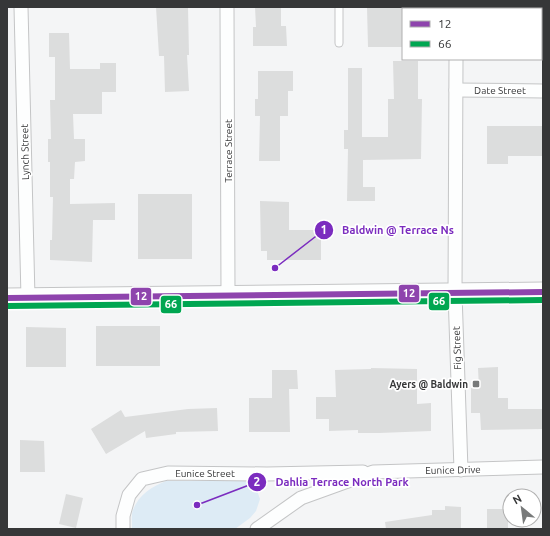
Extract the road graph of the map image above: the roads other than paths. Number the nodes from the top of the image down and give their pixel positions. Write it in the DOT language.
graph roads {
  1 [pos="21,7"];
  2 [pos="227,7"];
  3 [pos="339,7"];
  4 [pos="339,43"];
  5 [pos="456,60"];
  6 [pos="456,90"];
  7 [pos="543,91"];
  8 [pos="543,292"];
  9 [pos="455,293"];
  10 [pos="228,295"];
  11 [pos="7,298"];
  12 [pos="28,298"];
  13 [pos="543,467"];
  14 [pos="461,470"];
  15 [pos="373,472"];
  16 [pos="123,529"];
  17 [pos="257,529"];
  1 -- 12 [label="street, Lynch Street"];
  2 -- 10 [label="street, Terrace Street"];
  3 -- 4 [label="lane"];
  5 -- 6 [label="street, Fig Street"];
  6 -- 7 [label="street, Date Street"];
  6 -- 9 [label="street, Fig Street"];
  8 -- 9 [label="main road"];
  9 -- 10 [label="main road"];
  9 -- 14 [label="street, Fig Street"];
  10 -- 12 [label="main road"];
  11 -- 12 [label="main road"];
  13 -- 14 [label="street, Eunice Drive"];
  14 -- 15 [label="street, Eunice Drive"];
  15 -- 16 [label="street, Eunice Street"];
  15 -- 17 [label="street, Eunice Drive"];
}
